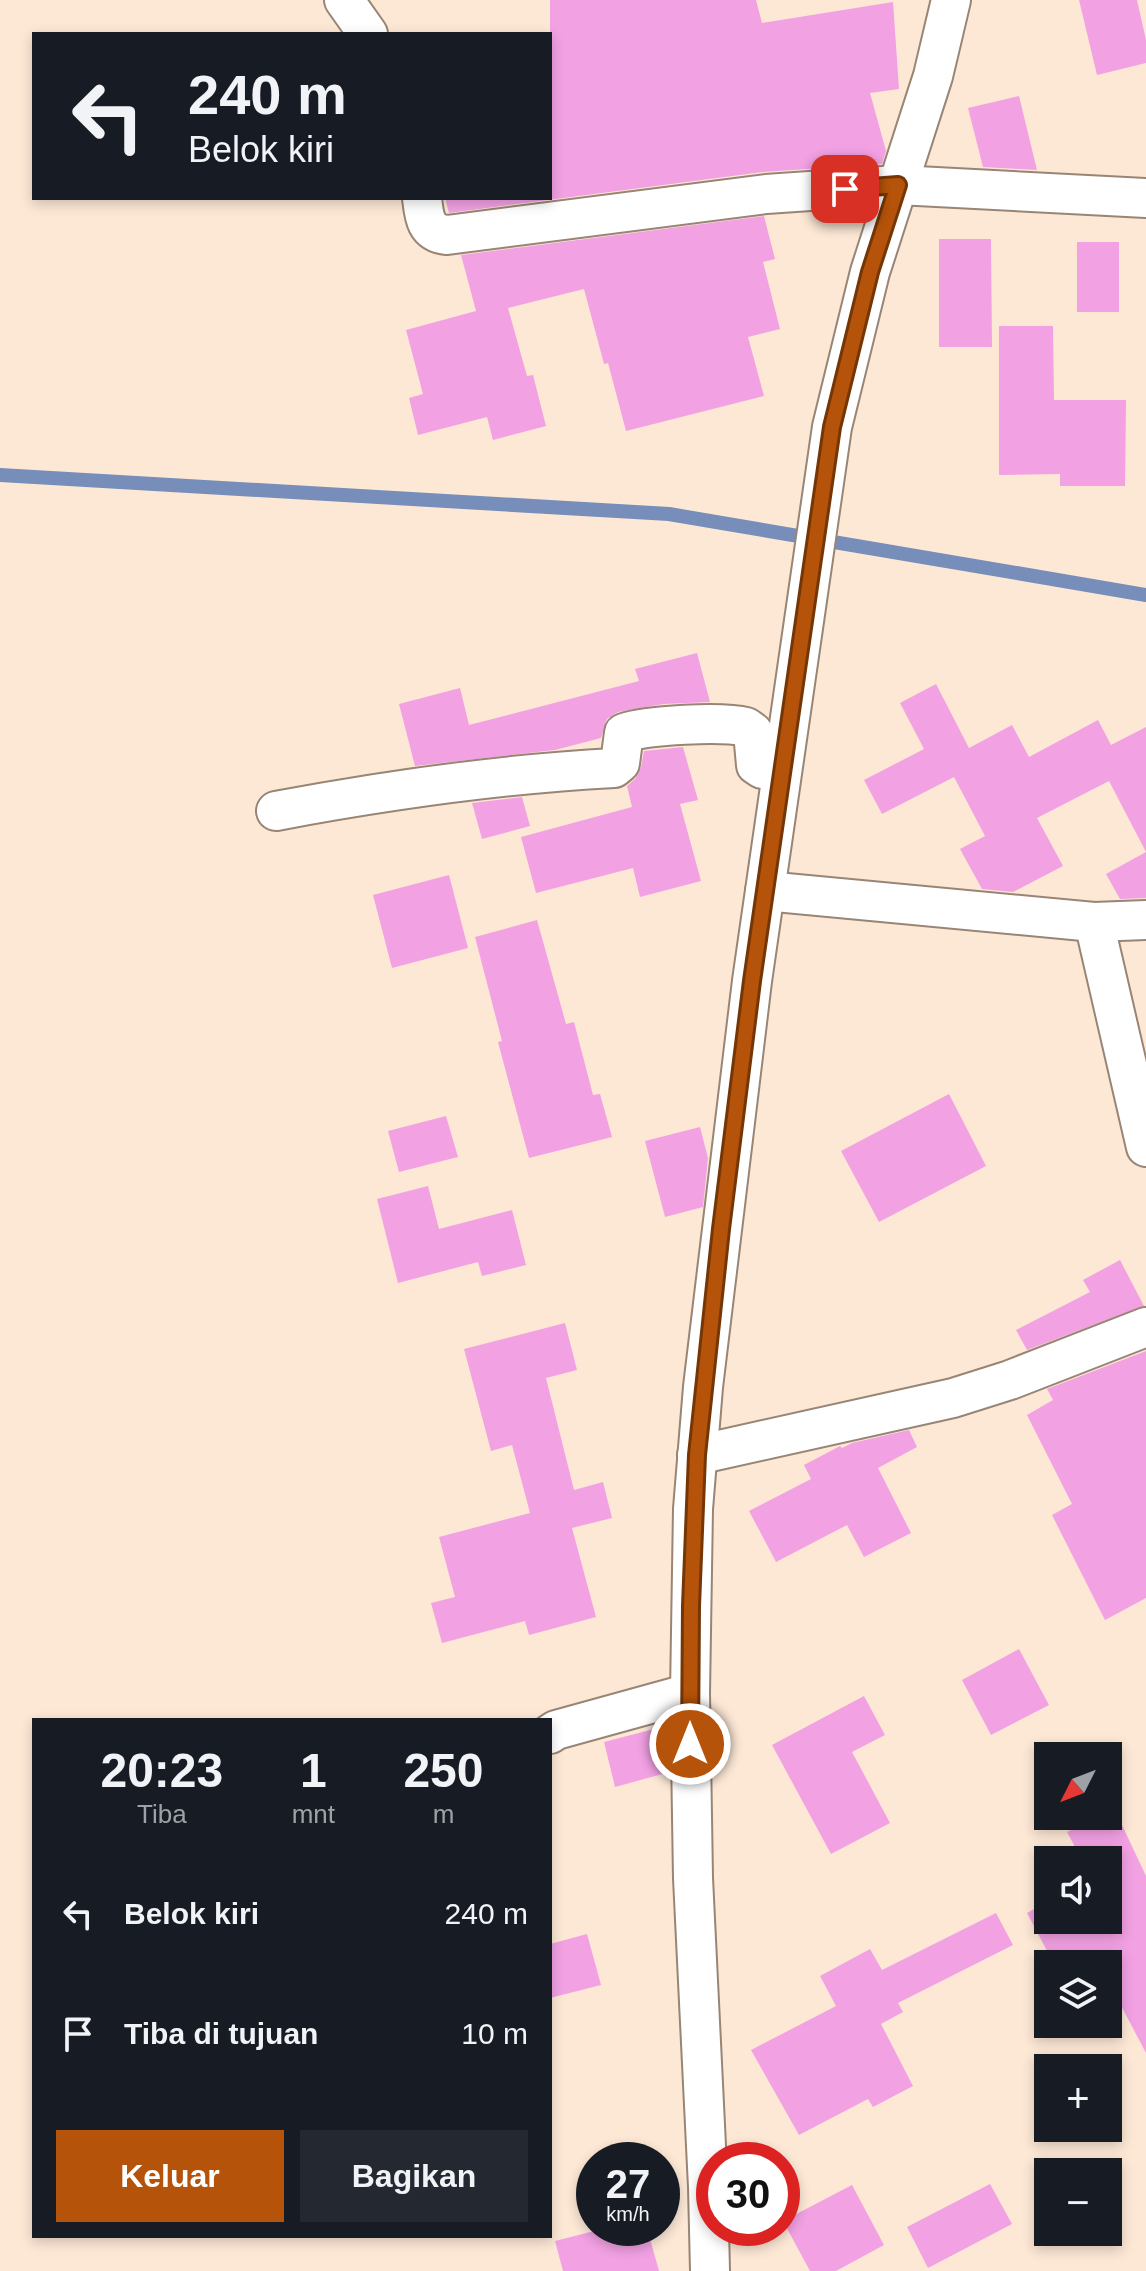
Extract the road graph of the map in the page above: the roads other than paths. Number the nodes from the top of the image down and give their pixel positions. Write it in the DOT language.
graph roads {
  1 [pos="344,0"];
  2 [pos="951,0"];
  3 [pos="367,32"];
  4 [pos="898,185"];
  5 [pos="1146,198"];
  6 [pos="422,200"];
  7 [pos="782,770"];
  8 [pos="276,811"];
  9 [pos="765,891"];
  10 [pos="1146,920"];
  11 [pos="1094,922"];
  12 [pos="1146,1147"];
  13 [pos="1146,1327"];
  14 [pos="697,1455"];
  15 [pos="690,1693"];
  16 [pos="552,1733"];
  17 [pos="710,2271"];
  1 -- 3 [label="street"];
  2 -- 4 [label="street"];
  4 -- 5 [label="street"];
  4 -- 6 [label="street"];
  4 -- 7 [label="street"];
  7 -- 8 [label="street"];
  7 -- 9 [label="street"];
  9 -- 11 [label="street"];
  9 -- 14 [label="street"];
  10 -- 11 [label="street"];
  11 -- 12 [label="street"];
  13 -- 14 [label="street"];
  14 -- 15 [label="street"];
  15 -- 16 [label="street"];
  15 -- 17 [label="street"];
}
